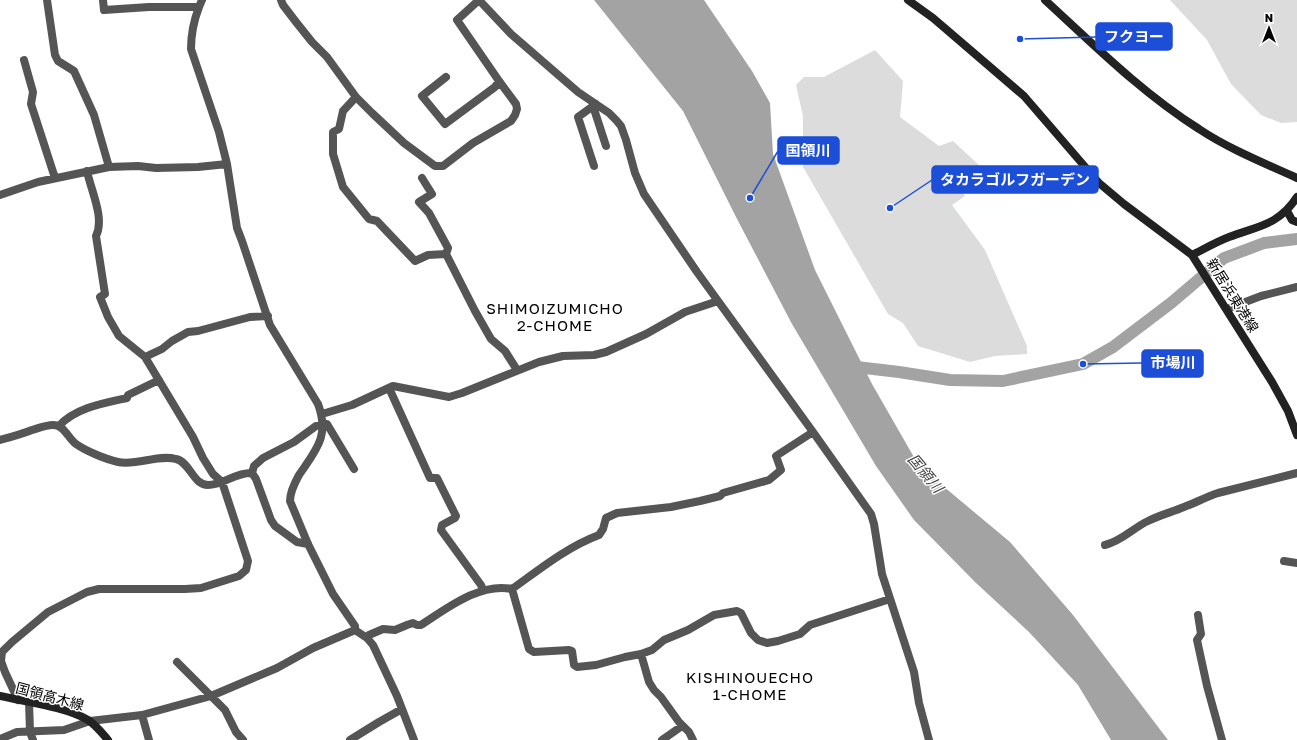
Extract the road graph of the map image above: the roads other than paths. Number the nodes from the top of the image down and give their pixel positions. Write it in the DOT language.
graph roads {
  1 [pos="47,0"];
  2 [pos="103,0"];
  3 [pos="282,0"];
  4 [pos="479,0"];
  5 [pos="908,0"];
  6 [pos="1045,0"];
  7 [pos="200,4"];
  8 [pos="24,60"];
  9 [pos="446,77"];
  10 [pos="499,81"];
  11 [pos="356,96"];
  12 [pos="595,105"];
  13 [pos="606,146"];
  14 [pos="226,164"];
  15 [pos="594,166"];
  16 [pos="109,167"];
  17 [pos="87,171"];
  18 [pos="55,178"];
  19 [pos="422,178"];
  20 [pos="1297,178"];
  21 [pos="0,195"];
  22 [pos="1297,197"];
  23 [pos="1287,211"];
  24 [pos="1297,222"];
  25 [pos="446,254"];
  26 [pos="1194,258"];
  27 [pos="1297,287"];
  28 [pos="718,301"];
  29 [pos="1225,307"];
  30 [pos="268,316"];
  31 [pos="145,357"];
  32 [pos="517,370"];
  33 [pos="159,380"];
  34 [pos="389,388"];
  35 [pos="322,414"];
  36 [pos="322,424"];
  37 [pos="59,426"];
  38 [pos="813,432"];
  39 [pos="1297,435"];
  40 [pos="0,440"];
  41 [pos="354,469"];
  42 [pos="252,473"];
  43 [pos="1297,473"];
  44 [pos="222,482"];
  45 [pos="308,544"];
  46 [pos="1105,545"];
  47 [pos="1284,561"];
  48 [pos="1297,563"];
  49 [pos="512,589"];
  50 [pos="483,590"];
  51 [pos="890,599"];
  52 [pos="1198,615"];
  53 [pos="355,630"];
  54 [pos="367,638"];
  55 [pos="641,654"];
  56 [pos="177,662"];
  57 [pos="0,696"];
  58 [pos="211,696"];
  59 [pos="18,700"];
  60 [pos="29,702"];
  61 [pos="402,709"];
  62 [pos="142,715"];
  63 [pos="90,721"];
  64 [pos="682,726"];
  65 [pos="32,736"];
  66 [pos="0,738"];
  67 [pos="108,740"];
  68 [pos="149,740"];
  69 [pos="243,740"];
  70 [pos="350,740"];
  71 [pos="414,740"];
  72 [pos="662,740"];
  73 [pos="693,740"];
  74 [pos="929,740"];
  75 [pos="1222,740"];
  1 -- 16 [label="street"];
  2 -- 7 [label="street"];
  3 -- 11 [label="street"];
  4 -- 10 [label="street"];
  4 -- 12 [label="street"];
  5 -- 26 [label="main road"];
  6 -- 20 [label="main road"];
  7 -- 14 [label="street"];
  8 -- 18 [label="street"];
  9 -- 10 [label="street"];
  10 -- 11 [label="street"];
  11 -- 25 [label="street"];
  12 -- 13 [label="street"];
  12 -- 15 [label="street"];
  12 -- 28 [label="street"];
  14 -- 16 [label="street"];
  14 -- 30 [label="street"];
  16 -- 17 [label="street"];
  17 -- 18 [label="street"];
  17 -- 31 [label="street"];
  18 -- 21 [label="street"];
  19 -- 25 [label="street"];
  22 -- 23 [label="main road, 新居浜東港線"];
  23 -- 24 [label="main road"];
  23 -- 26 [label="main road, 新居浜東港線"];
  25 -- 32 [label="street"];
  26 -- 29 [label="main road, 新居浜東港線"];
  27 -- 29 [label="street"];
  28 -- 32 [label="street"];
  28 -- 38 [label="street"];
  29 -- 39 [label="main road, 新居浜東港線"];
  30 -- 31 [label="street"];
  30 -- 35 [label="street"];
  31 -- 33 [label="street"];
  32 -- 34 [label="street"];
  33 -- 37 [label="street"];
  33 -- 44 [label="street"];
  34 -- 35 [label="street"];
  34 -- 50 [label="street"];
  35 -- 36 [label="street"];
  36 -- 41 [label="street"];
  36 -- 42 [label="street"];
  36 -- 45 [label="street"];
  37 -- 40 [label="street"];
  37 -- 44 [label="street"];
  38 -- 49 [label="street"];
  38 -- 51 [label="street"];
  42 -- 44 [label="street"];
  42 -- 45 [label="street"];
  43 -- 46 [label="street"];
  44 -- 59 [label="street"];
  45 -- 53 [label="street"];
  47 -- 48 [label="street"];
  49 -- 50 [label="street"];
  49 -- 55 [label="street"];
  50 -- 54 [label="street"];
  51 -- 55 [label="street"];
  51 -- 74 [label="street"];
  52 -- 75 [label="street"];
  53 -- 54 [label="street"];
  53 -- 58 [label="street"];
  54 -- 61 [label="street"];
  55 -- 64 [label="street"];
  56 -- 58 [label="street"];
  57 -- 59 [label="main road, 国領高木線"];
  58 -- 62 [label="street"];
  58 -- 69 [label="street"];
  59 -- 60 [label="main road, 国領高木線"];
  60 -- 63 [label="main road, 国領高木線"];
  60 -- 65 [label="street"];
  61 -- 70 [label="street"];
  61 -- 71 [label="street"];
  62 -- 63 [label="street"];
  62 -- 68 [label="street"];
  63 -- 65 [label="street"];
  63 -- 67 [label="main road, 国領高木線"];
  64 -- 72 [label="street"];
  64 -- 73 [label="street"];
  65 -- 66 [label="street"];
}
